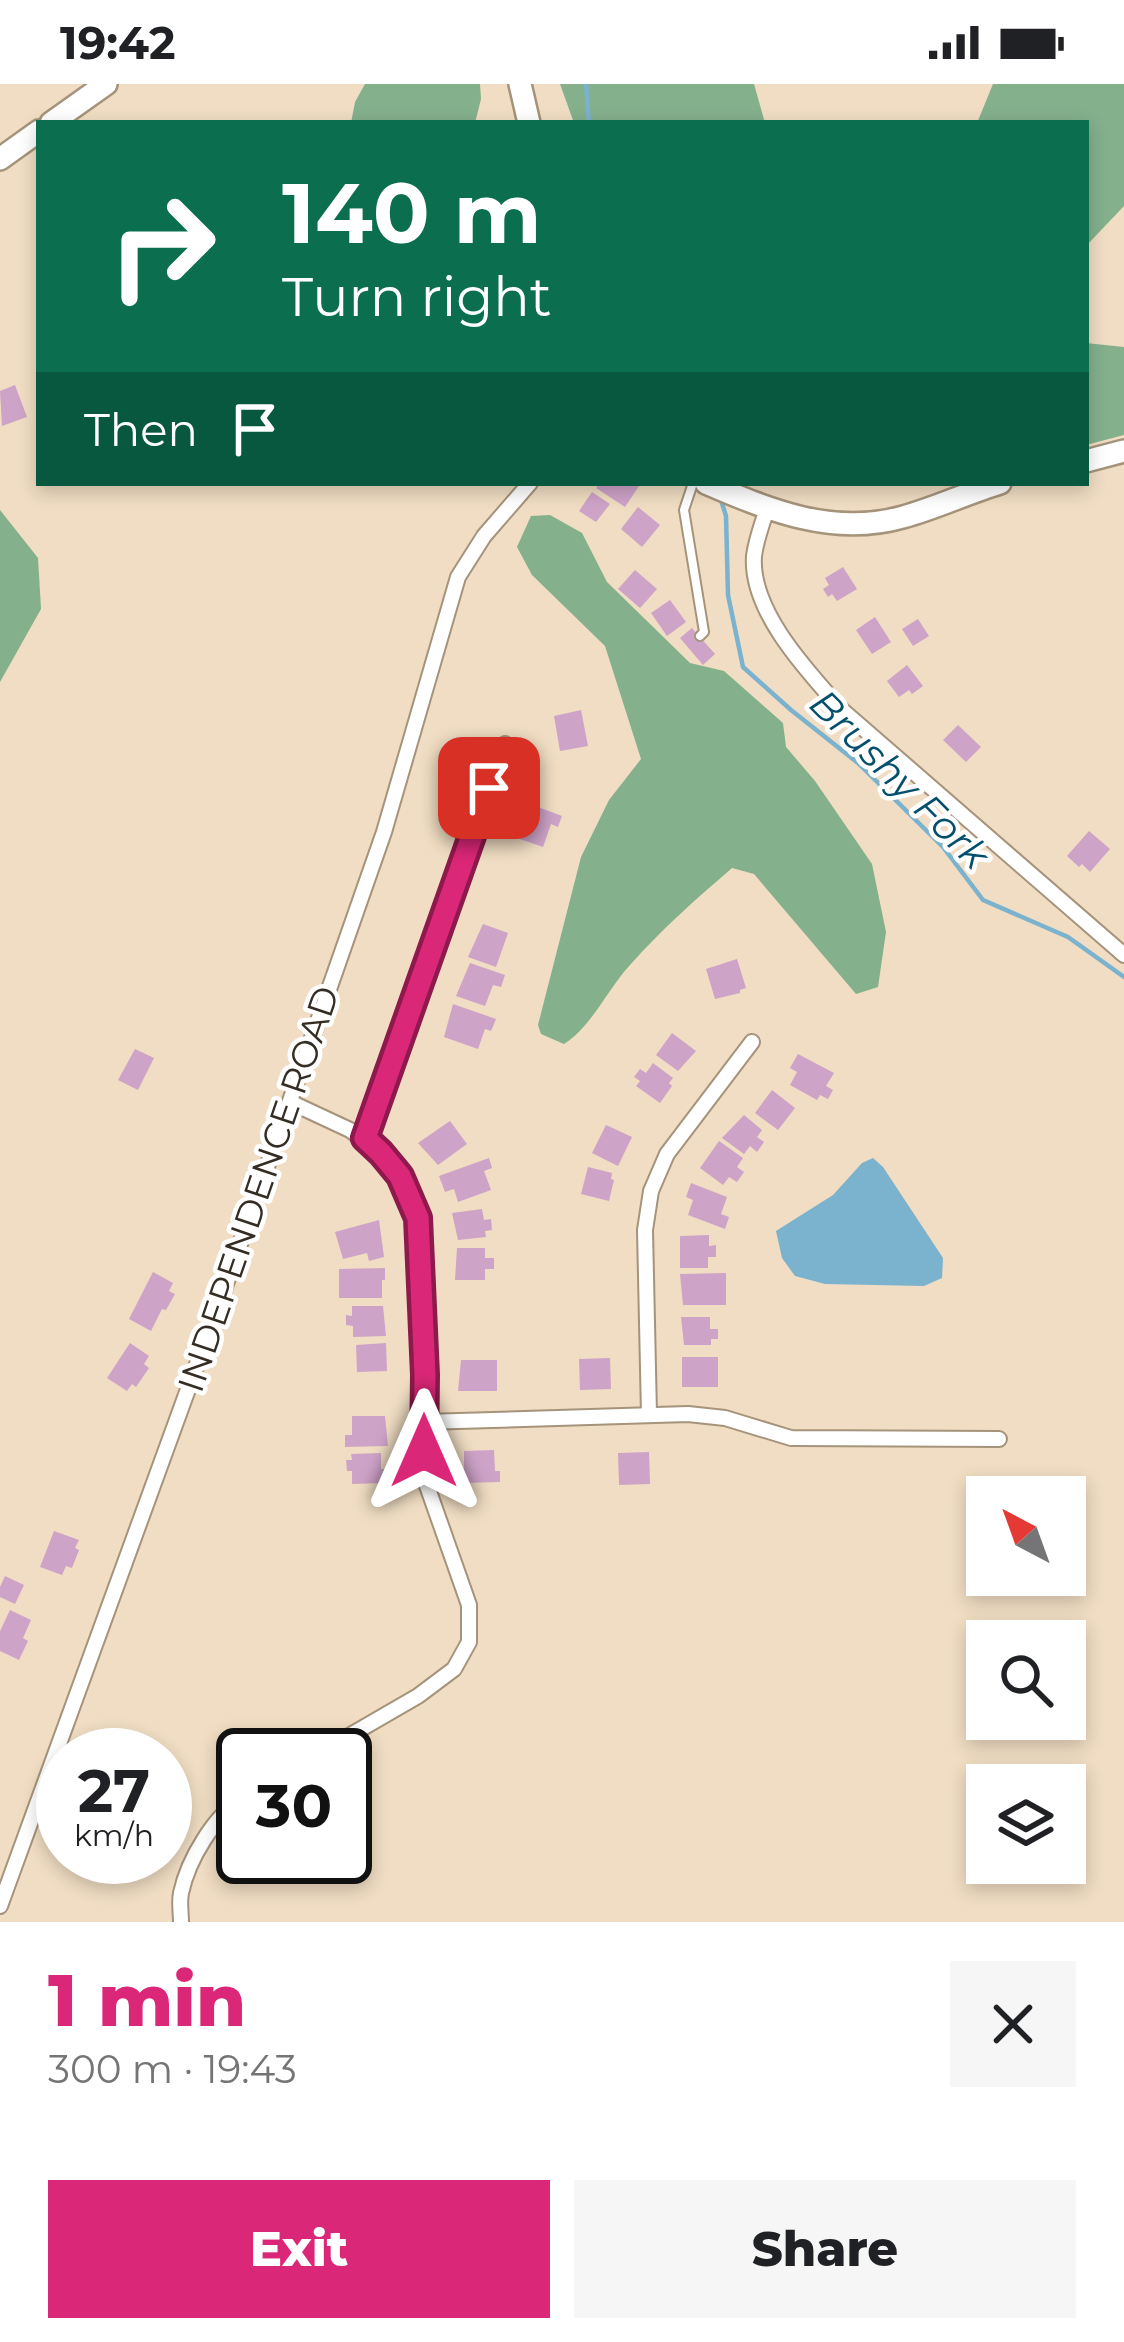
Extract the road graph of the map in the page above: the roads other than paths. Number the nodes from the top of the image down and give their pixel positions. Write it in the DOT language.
graph roads {
  1 [pos="106,84"];
  2 [pos="520,84"];
  3 [pos="55,120"];
  4 [pos="529,120"];
  5 [pos="36,133"];
  6 [pos="0,159"];
  7 [pos="1124,452"];
  8 [pos="1089,460"];
  9 [pos="527,486"];
  10 [pos="692,486"];
  11 [pos="713,486"];
  12 [pos="992,486"];
  13 [pos="767,509"];
  14 [pos="700,637"];
  15 [pos="505,744"];
  16 [pos="1124,955"];
  17 [pos="752,1042"];
  18 [pos="290,1102"];
  19 [pos="365,1138"];
  20 [pos="649,1414"];
  21 [pos="424,1422"];
  22 [pos="999,1438"];
  23 [pos="361,1728"];
  24 [pos="216,1822"];
  25 [pos="0,1906"];
  26 [pos="181,1922"];
  1 -- 3 [label="main road"];
  2 -- 4 [label="main road"];
  5 -- 6 [label="main road"];
  7 -- 8 [label="main road"];
  9 -- 18 [label="street, INDEPENDENCE ROAD"];
  10 -- 14 [label="lane"];
  11 -- 13 [label="main road"];
  12 -- 13 [label="main road"];
  13 -- 16 [label="street"];
  15 -- 19 [label="street"];
  17 -- 20 [label="street"];
  18 -- 19 [label="street"];
  18 -- 25 [label="street, INDEPENDENCE ROAD"];
  19 -- 21 [label="street"];
  20 -- 21 [label="street"];
  20 -- 22 [label="street"];
  21 -- 23 [label="street"];
  24 -- 26 [label="street"];
}
